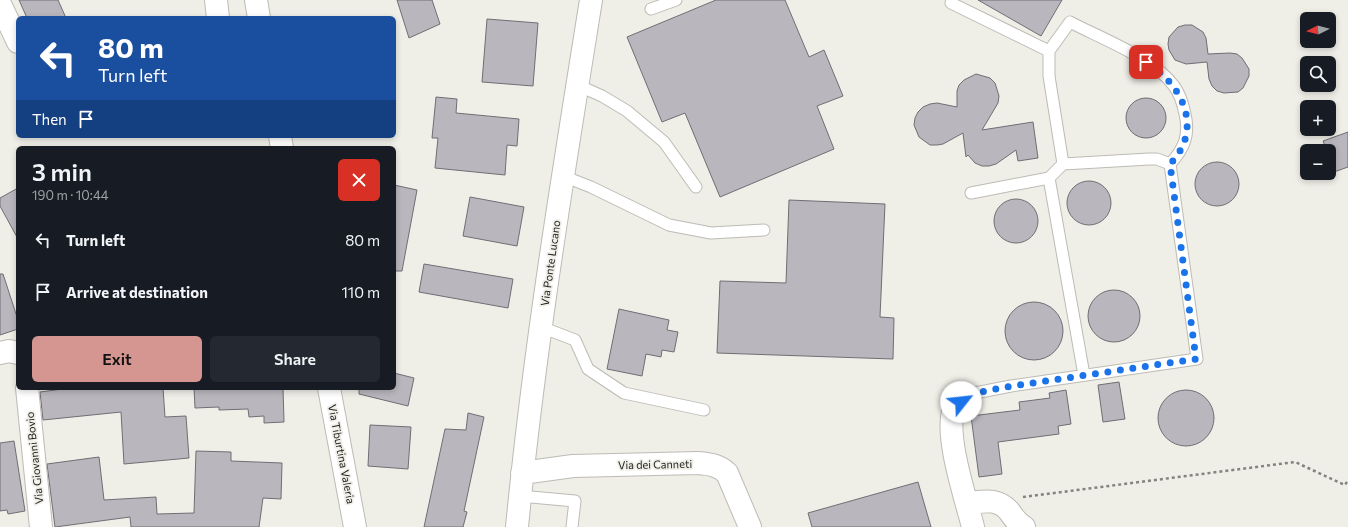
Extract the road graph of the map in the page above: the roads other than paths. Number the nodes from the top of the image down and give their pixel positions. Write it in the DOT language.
graph roads {
  1 [pos="216,0"];
  2 [pos="256,0"];
  3 [pos="591,0"];
  4 [pos="676,0"];
  5 [pos="951,3"];
  6 [pos="0,4"];
  7 [pos="651,9"];
  8 [pos="218,16"];
  9 [pos="259,16"];
  10 [pos="16,38"];
  11 [pos="1049,51"];
  12 [pos="577,85"];
  13 [pos="1063,164"];
  14 [pos="1170,164"];
  15 [pos="563,176"];
  16 [pos="1049,178"];
  17 [pos="696,187"];
  18 [pos="971,192"];
  19 [pos="764,230"];
  20 [pos="541,327"];
  21 [pos="0,353"];
  22 [pos="16,353"];
  23 [pos="1084,375"];
  24 [pos="27,390"];
  25 [pos="329,390"];
  26 [pos="954,409"];
  27 [pos="704,410"];
  28 [pos="522,473"];
  29 [pos="520,496"];
  30 [pos="967,503"];
  31 [pos="356,525"];
  32 [pos="42,527"];
  33 [pos="518,527"];
  34 [pos="572,527"];
  35 [pos="750,527"];
  36 [pos="973,527"];
  37 [pos="1024,527"];
  1 -- 8 [label="street"];
  2 -- 9 [label="street"];
  3 -- 12 [label="street, Via Ponte Lucano"];
  4 -- 7 [label="lane"];
  5 -- 11 [label="lane"];
  6 -- 10 [label="street"];
  11 -- 13 [label="lane"];
  11 -- 14 [label="lane"];
  12 -- 15 [label="street, Via Ponte Lucano"];
  12 -- 17 [label="lane"];
  13 -- 14 [label="lane"];
  13 -- 16 [label="lane"];
  14 -- 23 [label="lane"];
  15 -- 19 [label="lane"];
  15 -- 20 [label="street, Via Ponte Lucano"];
  16 -- 18 [label="lane"];
  16 -- 23 [label="lane"];
  20 -- 27 [label="lane"];
  20 -- 28 [label="street, Via Ponte Lucano"];
  21 -- 22 [label="street"];
  23 -- 26 [label="lane"];
  24 -- 32 [label="street, Via Giovanni Bovio"];
  25 -- 31 [label="street, Via Tiburtina Valeria"];
  26 -- 30 [label="street"];
  28 -- 29 [label="street, Via Ponte Lucano"];
  28 -- 35 [label="street, Via dei Canneti"];
  29 -- 33 [label="street, Via Ponte Lucano"];
  29 -- 34 [label="lane"];
  30 -- 36 [label="street"];
  30 -- 37 [label="street"];
}
